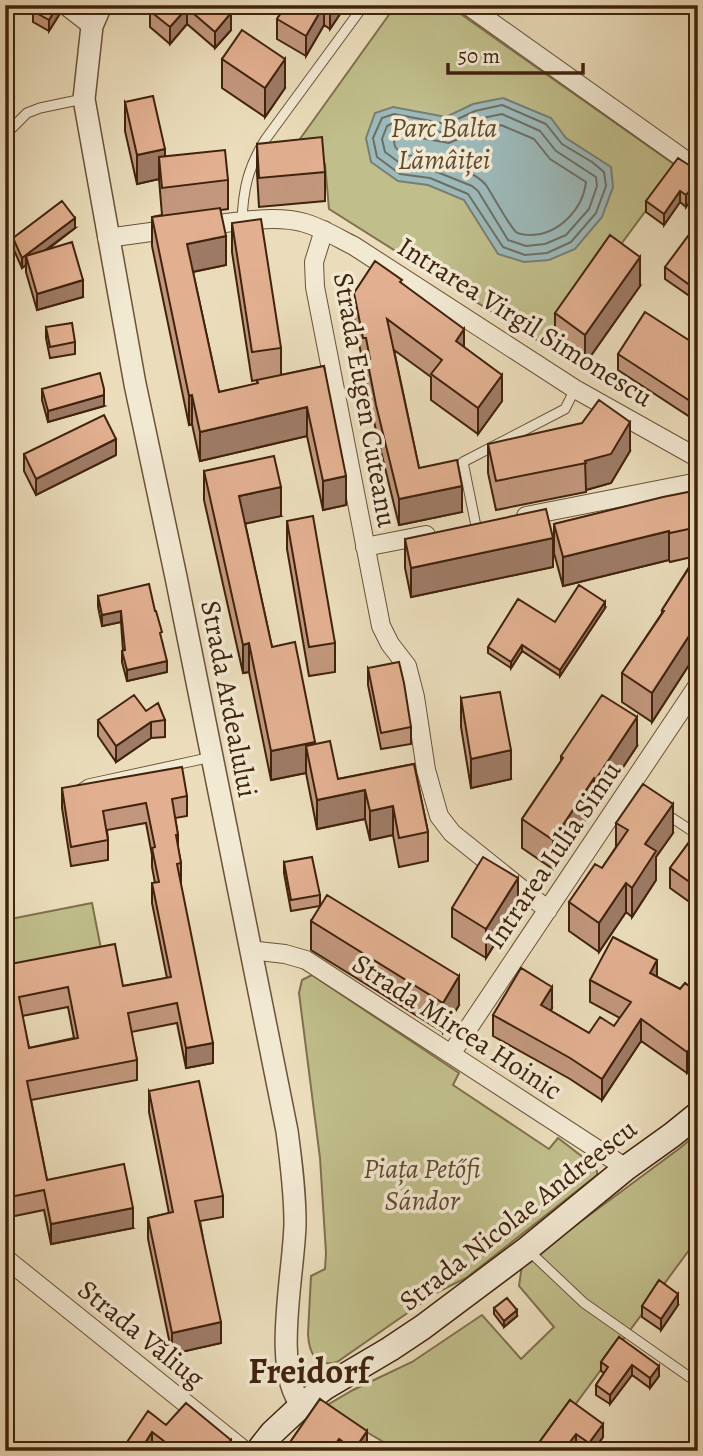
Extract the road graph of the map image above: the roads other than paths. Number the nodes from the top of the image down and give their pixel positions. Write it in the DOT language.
graph roads {
  1 [pos="65,5"];
  2 [pos="101,5"];
  3 [pos="364,5"];
  4 [pos="467,5"];
  5 [pos="92,26"];
  6 [pos="84,99"];
  7 [pos="5,135"];
  8 [pos="698,169"];
  9 [pos="242,222"];
  10 [pos="324,230"];
  11 [pos="107,238"];
  12 [pos="575,389"];
  13 [pos="698,458"];
  14 [pos="698,482"];
  15 [pos="483,525"];
  16 [pos="439,533"];
  17 [pos="365,547"];
  18 [pos="698,685"];
  19 [pos="212,757"];
  20 [pos="71,795"];
  21 [pos="652,804"];
  22 [pos="698,835"];
  23 [pos="548,910"];
  24 [pos="250,950"];
  25 [pos="451,1054"];
  26 [pos="698,1114"];
  27 [pos="626,1168"];
  28 [pos="527,1249"];
  29 [pos="5,1258"];
  30 [pos="698,1383"];
  31 [pos="302,1405"];
  32 [pos="244,1451"];
  33 [pos="258,1451"];
  1 -- 5 [label="street"];
  2 -- 5 [label="street, Strada Ardealului"];
  3 -- 9 [label="lane"];
  4 -- 8 [label="street"];
  5 -- 6 [label="street, Strada Ardealului"];
  6 -- 7 [label="lane"];
  6 -- 11 [label="street, Strada Ardealului"];
  9 -- 10 [label="street"];
  9 -- 11 [label="street"];
  10 -- 12 [label="street, Intrarea Virgil Simonescu"];
  10 -- 17 [label="street, Strada Eugen Cuteanu"];
  11 -- 19 [label="street, Strada Ardealului"];
  12 -- 13 [label="street, Intrarea Virgil Simonescu"];
  12 -- 15 [label="lane"];
  14 -- 15 [label="street"];
  16 -- 17 [label="street, Strada Eugen Cuteanu"];
  17 -- 23 [label="street, Strada Eugen Cuteanu"];
  18 -- 23 [label="street, Intrarea Iulia Simu"];
  19 -- 20 [label="lane"];
  19 -- 24 [label="street, Strada Ardealului"];
  21 -- 22 [label="lane"];
  23 -- 25 [label="street, Intrarea Iulia Simu"];
  24 -- 25 [label="street, Strada Mircea Hoinic"];
  24 -- 31 [label="street, Strada Ardealului"];
  25 -- 27 [label="street, Strada Mircea Hoinic"];
  26 -- 27 [label="main road, Strada Nicolae Andreescu"];
  27 -- 28 [label="main road, Strada Nicolae Andreescu"];
  28 -- 30 [label="lane"];
  28 -- 31 [label="main road, Strada Nicolae Andreescu"];
  29 -- 32 [label="street, Strada Văliug"];
  31 -- 33 [label="main road, Strada Nicolae Andreescu"];
}
